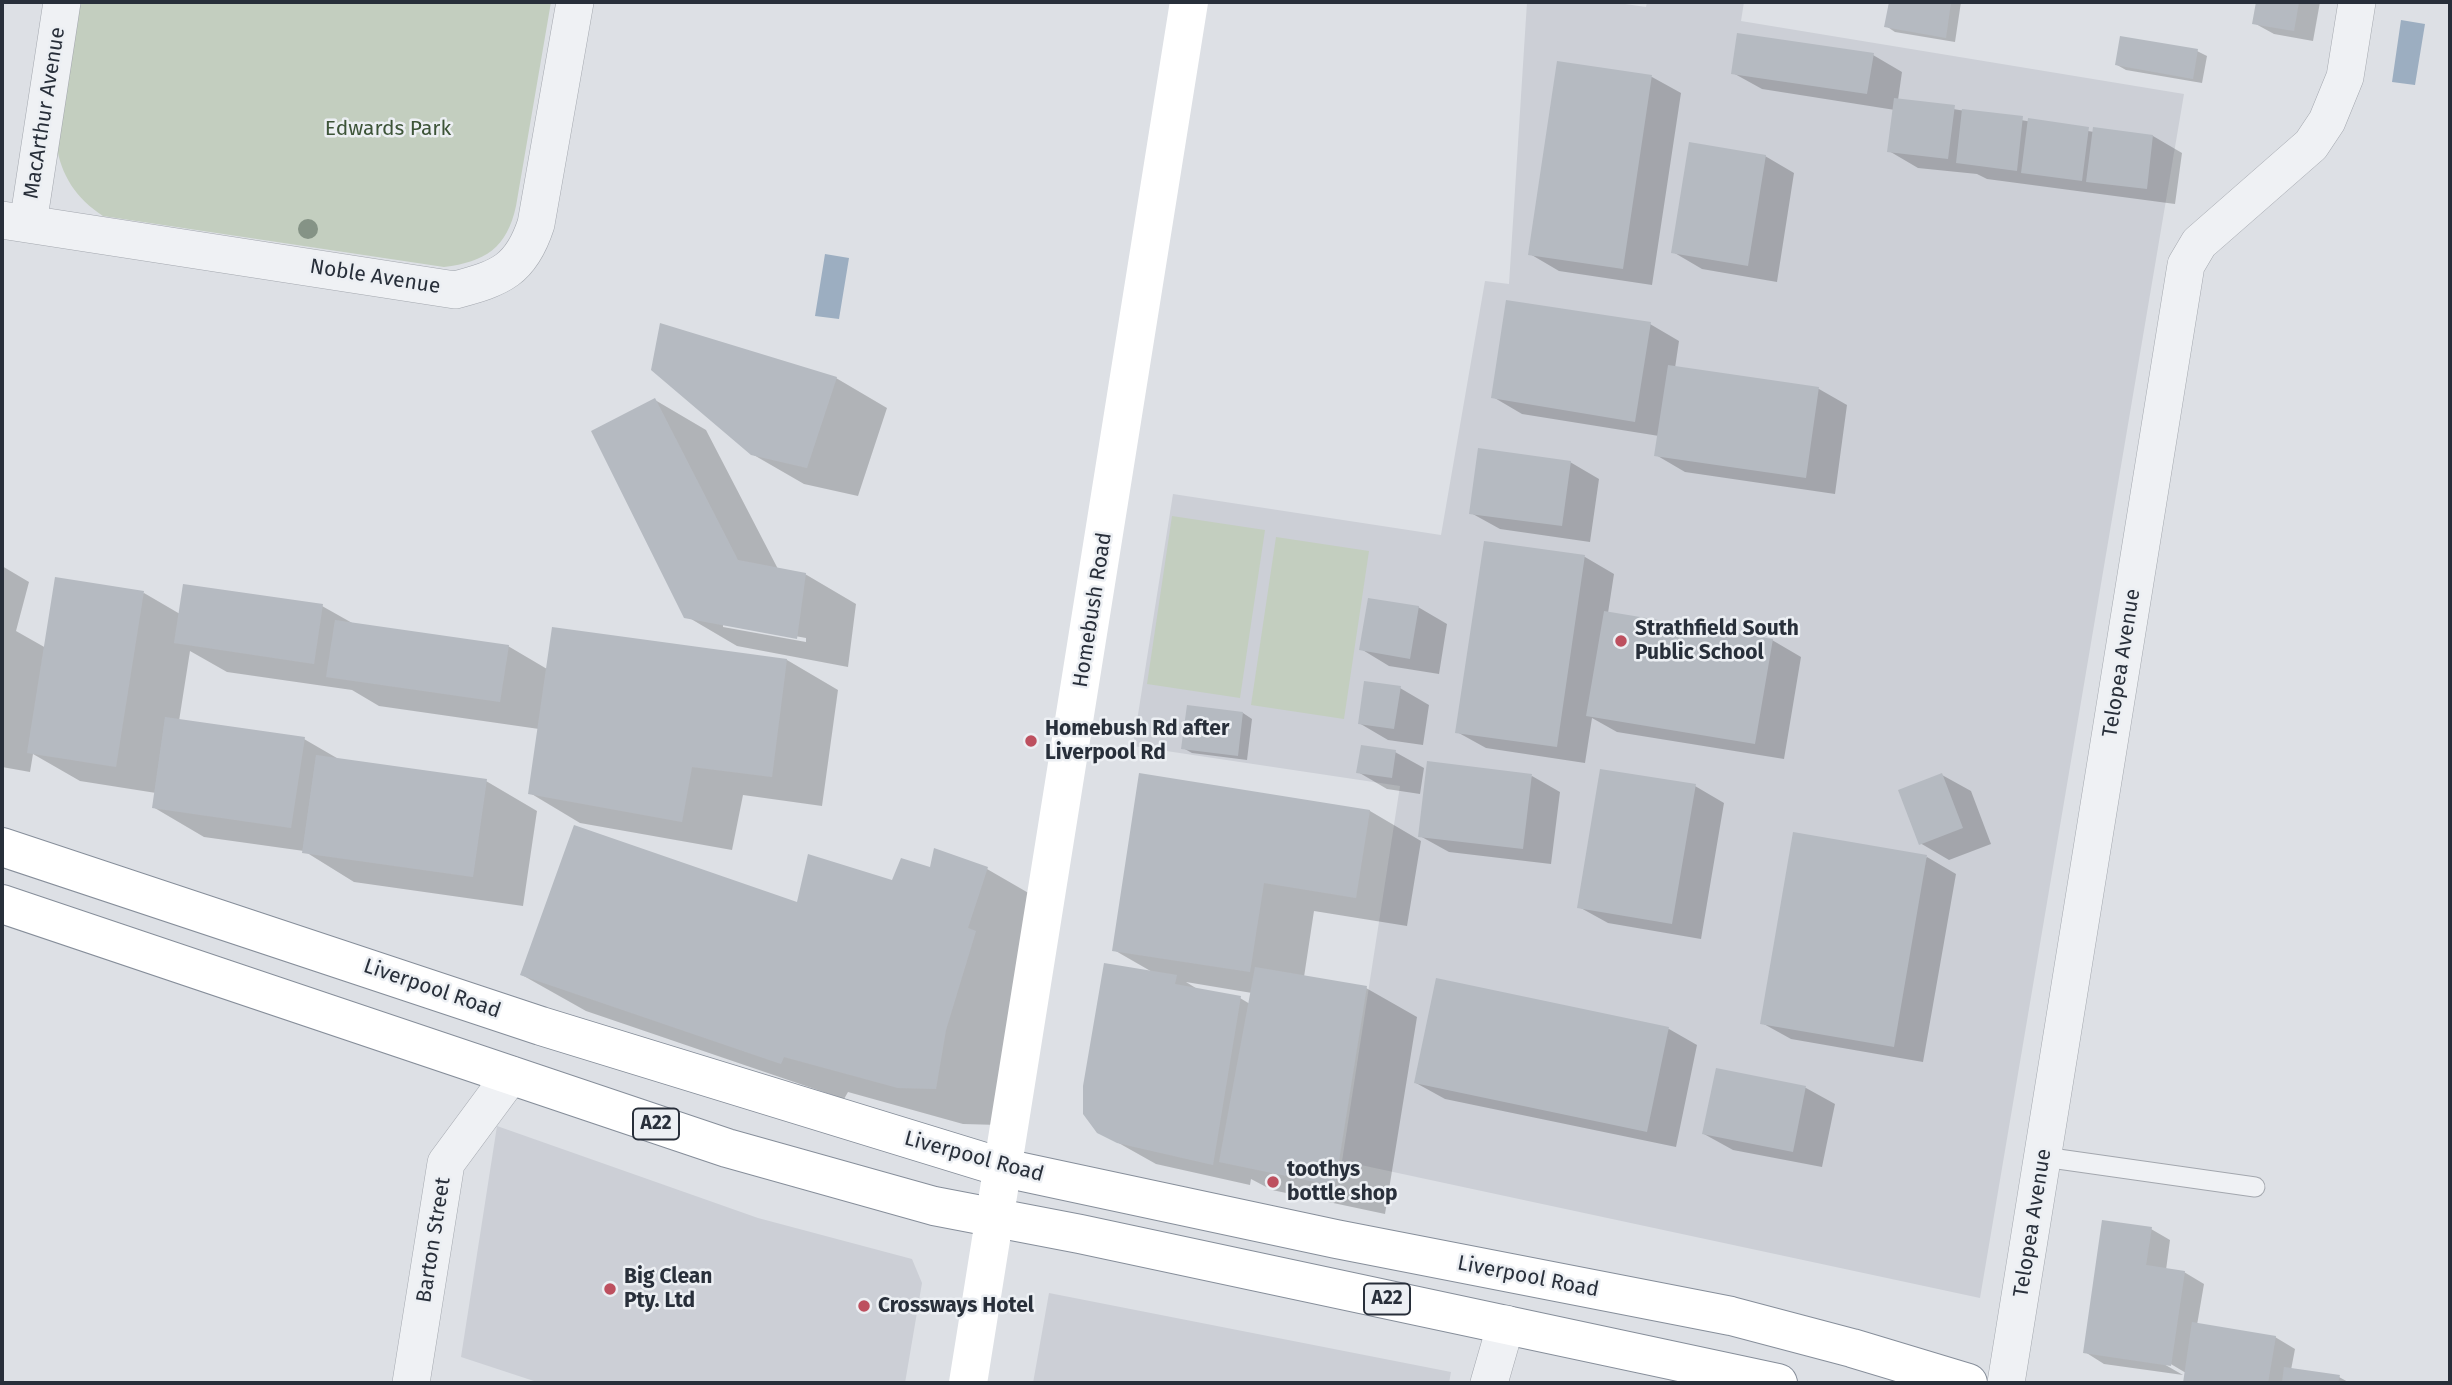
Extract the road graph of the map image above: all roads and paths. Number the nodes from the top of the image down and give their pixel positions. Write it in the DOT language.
graph roads {
  1 [pos="62,2"];
  2 [pos="575,2"];
  3 [pos="1189,2"];
  4 [pos="2357,2"];
  5 [pos="15,222"];
  6 [pos="2,847"];
  7 [pos="2,904"];
  8 [pos="511,1075"];
  9 [pos="2044,1157"];
  10 [pos="1004,1168"];
  11 [pos="2255,1187"];
  12 [pos="994,1219"];
  13 [pos="1506,1324"];
  14 [pos="411,1383"];
  15 [pos="968,1383"];
  16 [pos="1489,1383"];
  17 [pos="1778,1383"];
  18 [pos="1968,1383"];
  19 [pos="2006,1383"];
  1 -- 5 [label="street, MacArthur Avenue"];
  2 -- 5 [label="street, Noble Avenue"];
  3 -- 10 [label="main road, Homebush Road"];
  4 -- 9 [label="street, Telopea Avenue"];
  6 -- 10 [label="main road, Liverpool Road / A22"];
  7 -- 8 [label="main road, A22"];
  8 -- 12 [label="main road, A22"];
  8 -- 14 [label="street, Barton Street"];
  9 -- 11 [label="lane"];
  9 -- 19 [label="street, Telopea Avenue"];
  10 -- 12 [label="main road, Homebush Road"];
  10 -- 18 [label="main road, Liverpool Road / A22"];
  12 -- 13 [label="main road, A22"];
  12 -- 15 [label="main road, Homebush Road"];
  13 -- 16 [label="street"];
  13 -- 17 [label="main road, A22"];
}
